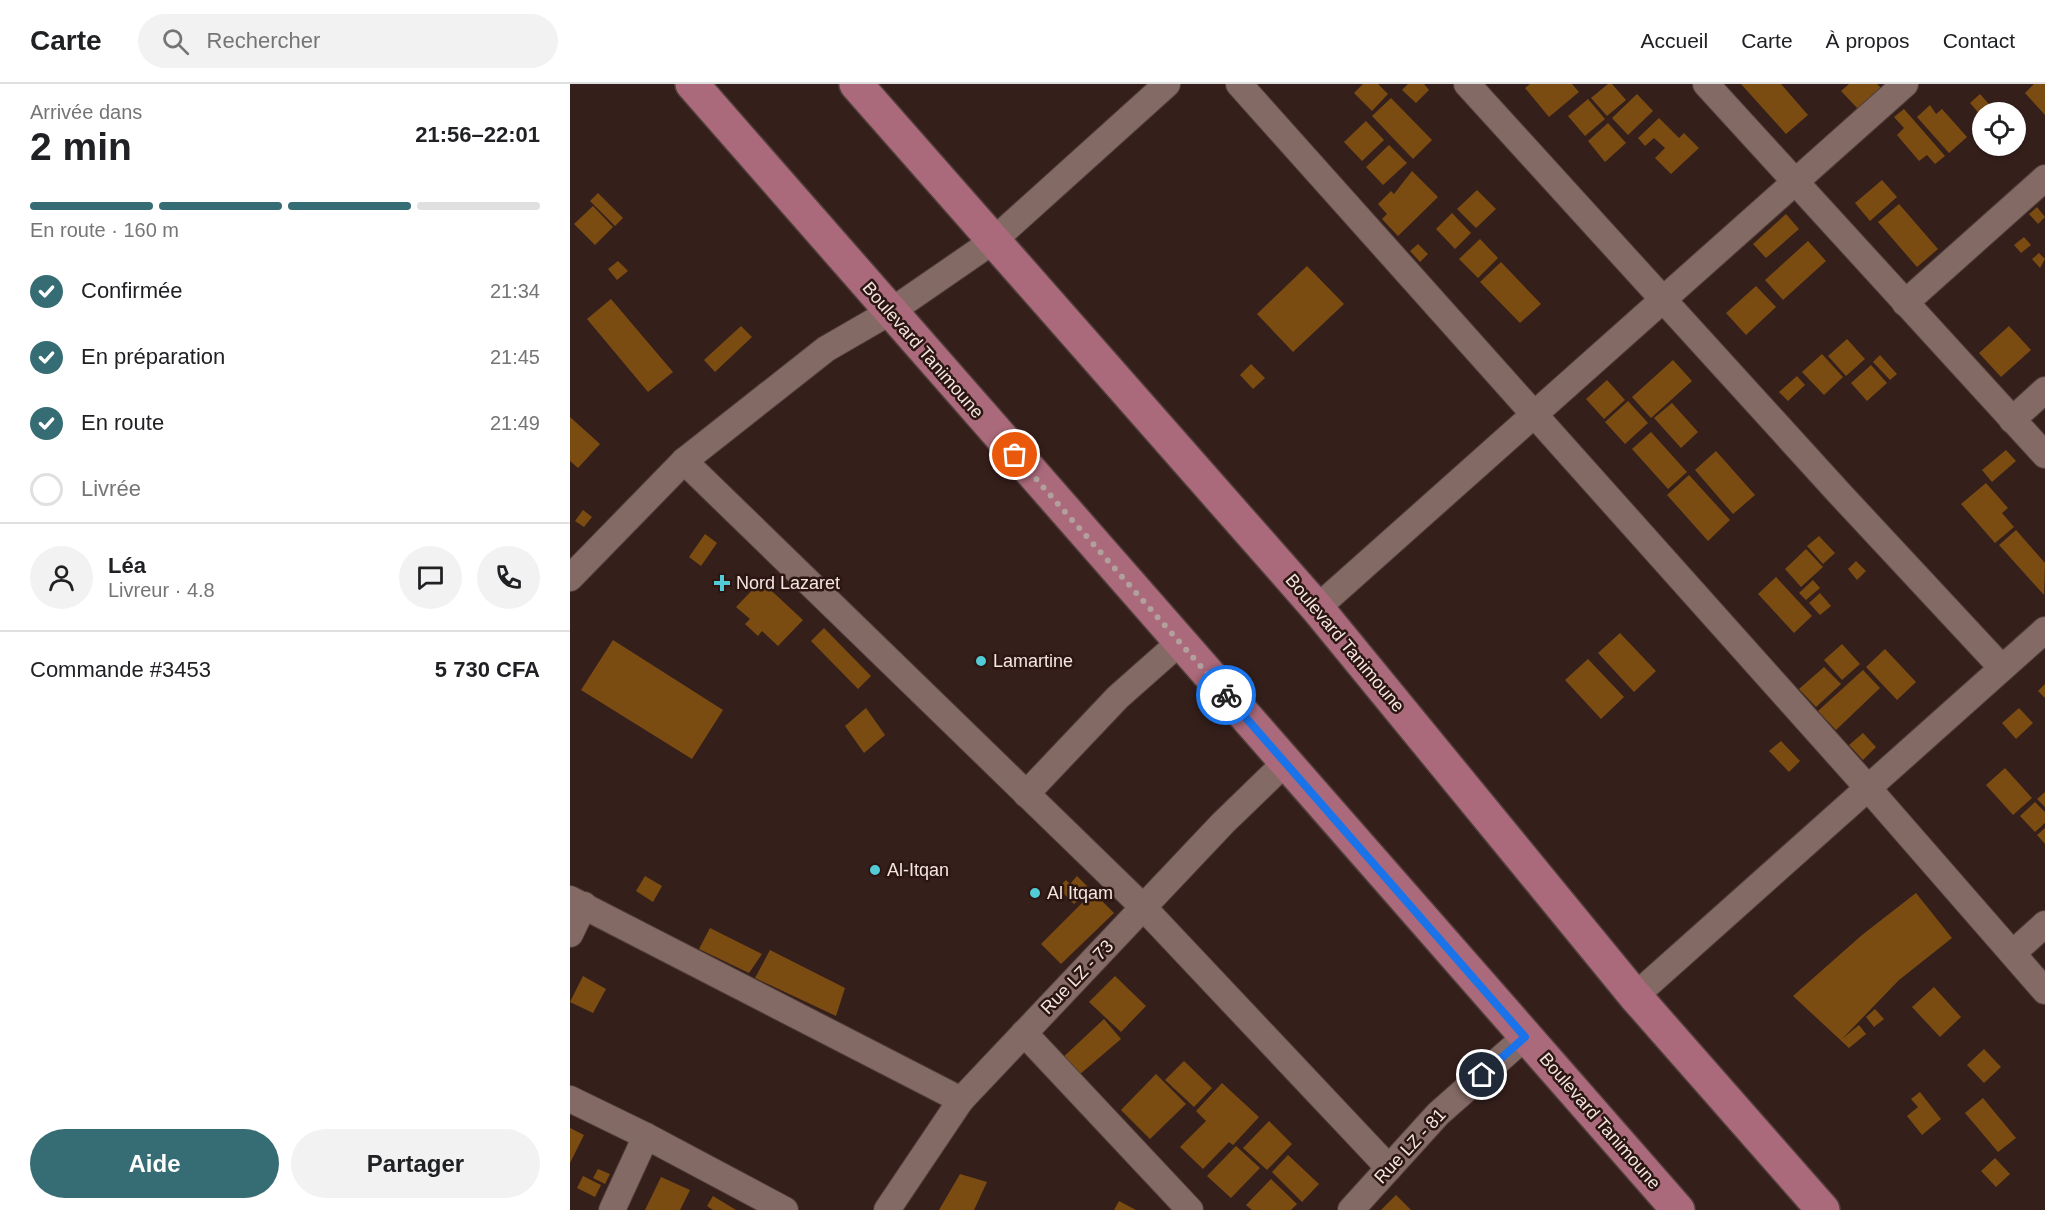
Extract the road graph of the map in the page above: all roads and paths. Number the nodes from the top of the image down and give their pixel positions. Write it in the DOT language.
graph roads {
  1 [pos="692,84"];
  2 [pos="856,84"];
  3 [pos="1167,84"];
  4 [pos="1239,84"];
  5 [pos="1467,84"];
  6 [pos="1706,84"];
  7 [pos="1905,84"];
  8 [pos="2045,178"];
  9 [pos="1795,182"];
  10 [pos="993,241"];
  11 [pos="1663,299"];
  12 [pos="1905,303"];
  13 [pos="890,312"];
  14 [pos="2045,390"];
  15 [pos="1534,414"];
  16 [pos="2012,420"];
  17 [pos="2045,455"];
  18 [pos="684,461"];
  19 [pos="570,578"];
  20 [pos="1317,608"];
  21 [pos="2045,630"];
  22 [pos="1179,643"];
  23 [pos="2002,668"];
  24 [pos="1287,761"];
  25 [pos="1868,788"];
  26 [pos="1026,794"];
  27 [pos="577,902"];
  28 [pos="1143,907"];
  29 [pos="2045,924"];
  30 [pos="570,934"];
  31 [pos="2013,953"];
  32 [pos="2045,991"];
  33 [pos="1635,996"];
  34 [pos="1024,1033"];
  35 [pos="1525,1037"];
  36 [pos="570,1099"];
  37 [pos="961,1100"];
  38 [pos="646,1136"];
  39 [pos="1389,1168"];
  40 [pos="612,1210"];
  41 [pos="785,1210"];
  42 [pos="887,1210"];
  43 [pos="1190,1210"];
  44 [pos="1351,1210"];
  45 [pos="1678,1210"];
  46 [pos="1823,1210"];
  1 -- 13 [label="main road, Boulevard Tanimoune"];
  2 -- 10 [label="main road, Boulevard Tanimoune"];
  3 -- 10 [label="street"];
  4 -- 15 [label="street"];
  5 -- 11 [label="street"];
  6 -- 9 [label="street"];
  7 -- 9 [label="street"];
  8 -- 12 [label="street"];
  9 -- 11 [label="street"];
  9 -- 12 [label="street"];
  10 -- 13 [label="street"];
  10 -- 20 [label="main road, Boulevard Tanimoune"];
  11 -- 15 [label="street"];
  11 -- 23 [label="street"];
  12 -- 16 [label="street"];
  13 -- 18 [label="street"];
  13 -- 22 [label="main road, Boulevard Tanimoune"];
  14 -- 16 [label="street"];
  15 -- 20 [label="street"];
  15 -- 25 [label="street"];
  16 -- 17 [label="street"];
  18 -- 19 [label="street"];
  18 -- 26 [label="street"];
  20 -- 33 [label="main road, Boulevard Tanimoune"];
  21 -- 23 [label="street"];
  22 -- 24 [label="main road, Boulevard Tanimoune"];
  22 -- 26 [label="street"];
  23 -- 25 [label="street"];
  24 -- 28 [label="street, Rue LZ - 73"];
  24 -- 35 [label="main road, Boulevard Tanimoune"];
  25 -- 31 [label="street"];
  25 -- 33 [label="street"];
  26 -- 28 [label="street"];
  27 -- 30 [label="street"];
  27 -- 37 [label="street"];
  28 -- 34 [label="street, Rue LZ - 73"];
  28 -- 39 [label="street"];
  29 -- 31 [label="street"];
  31 -- 32 [label="street"];
  33 -- 46 [label="main road, Boulevard Tanimoune"];
  34 -- 37 [label="street, Rue LZ - 73"];
  34 -- 43 [label="street"];
  35 -- 39 [label="street, Rue LZ - 81"];
  35 -- 45 [label="main road, Boulevard Tanimoune"];
  36 -- 38 [label="street"];
  37 -- 42 [label="street, Rue LZ - 73"];
  38 -- 40 [label="street"];
  38 -- 41 [label="street"];
  39 -- 44 [label="street, Rue LZ - 81"];
}
